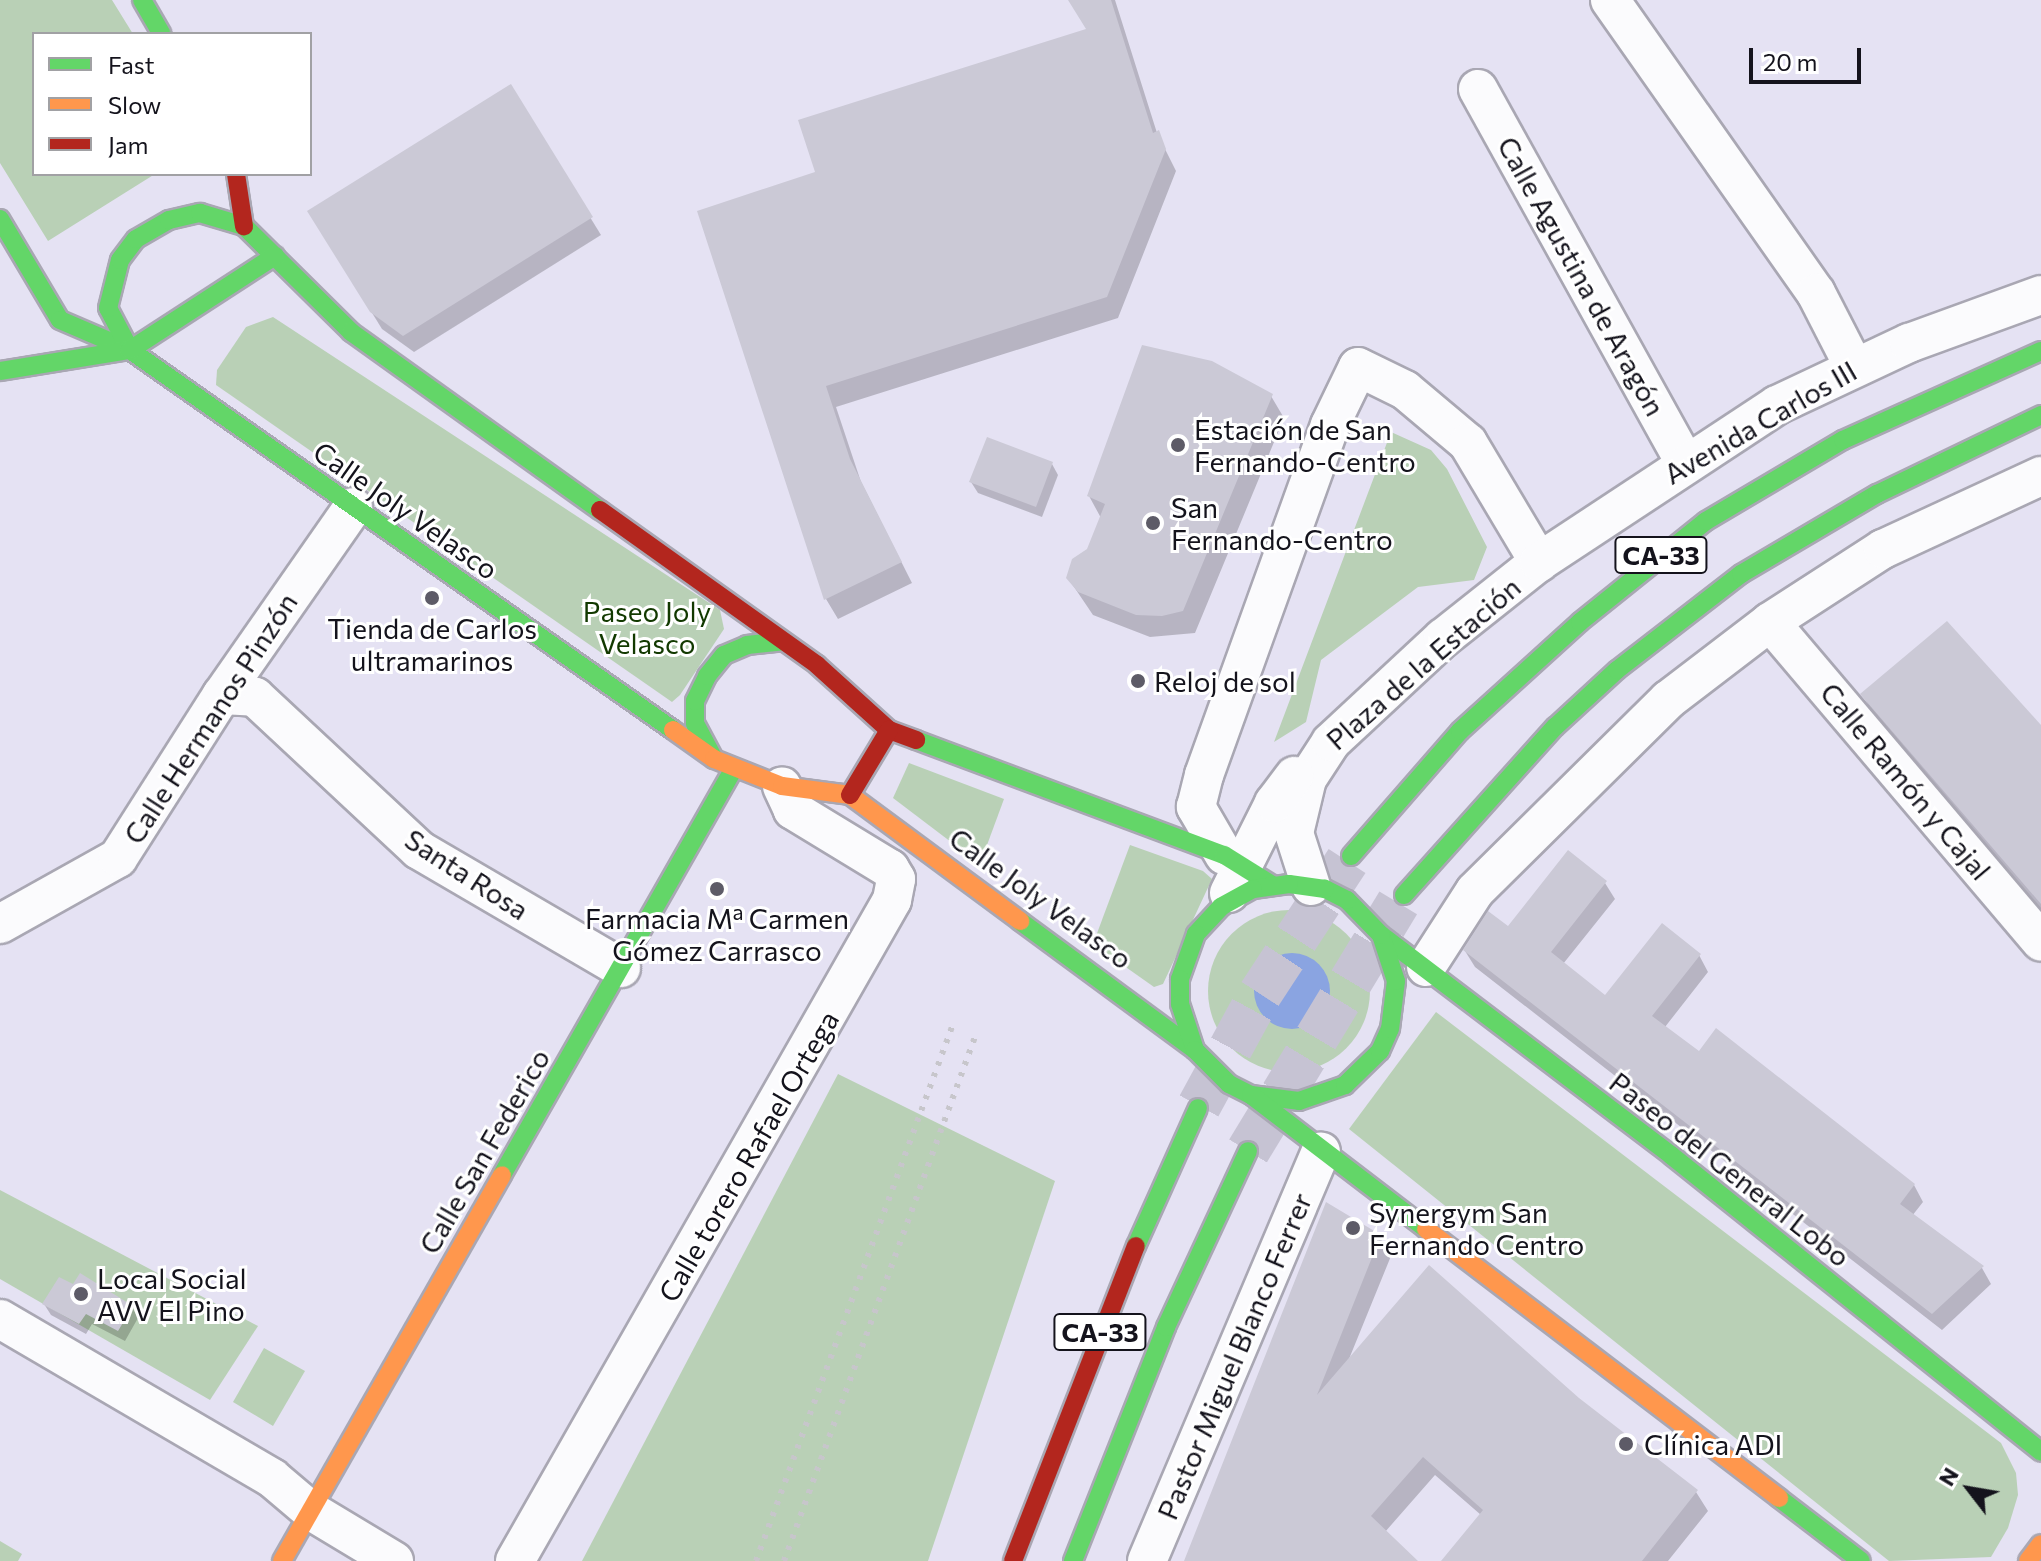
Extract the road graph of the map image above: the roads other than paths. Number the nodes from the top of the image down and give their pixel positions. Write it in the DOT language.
graph roads {
  1 [pos="142,0"];
  2 [pos="1610,0"];
  3 [pos="161,32"];
  4 [pos="1478,89"];
  5 [pos="236,176"];
  6 [pos="0,219"];
  7 [pos="244,226"];
  8 [pos="275,256"];
  9 [pos="2041,295"];
  10 [pos="130,350"];
  11 [pos="2041,351"];
  12 [pos="1854,367"];
  13 [pos="0,371"];
  14 [pos="2041,415"];
  15 [pos="1685,463"];
  16 [pos="2041,476"];
  17 [pos="353,507"];
  18 [pos="1539,562"];
  19 [pos="1770,622"];
  20 [pos="783,641"];
  21 [pos="239,696"];
  22 [pos="889,730"];
  23 [pos="1321,754"];
  24 [pos="714,759"];
  25 [pos="734,769"];
  26 [pos="782,786"];
  27 [pos="850,795"];
  28 [pos="1351,856"];
  29 [pos="1247,869"];
  30 [pos="1311,886"];
  31 [pos="1404,895"];
  32 [pos="1221,907"];
  33 [pos="0,924"];
  34 [pos="1381,935"];
  35 [pos="2041,941"];
  36 [pos="1426,967"];
  37 [pos="621,968"];
  38 [pos="1195,1050"];
  39 [pos="1251,1095"];
  40 [pos="1198,1108"];
  41 [pos="1248,1151"];
  42 [pos="1321,1151"];
  43 [pos="0,1319"];
  44 [pos="2041,1452"];
  45 [pos="311,1511"];
  46 [pos="2041,1544"];
  47 [pos="282,1561"];
  48 [pos="394,1561"];
  49 [pos="515,1561"];
  50 [pos="1013,1561"];
  51 [pos="1073,1561"];
  52 [pos="1147,1561"];
  53 [pos="1861,1561"];
  54 [pos="2028,1561"];
  1 -- 3 [label="main road"];
  2 -- 12 [label="street"];
  4 -- 15 [label="street, Calle Agustina de Aragón"];
  5 -- 7 [label="main road"];
  6 -- 10 [label="main road, Calle Joly Velasco"];
  7 -- 8 [label="main road"];
  7 -- 10 [label="main road"];
  8 -- 10 [label="main road"];
  8 -- 20 [label="main road"];
  9 -- 12 [label="street, Avenida Carlos III"];
  10 -- 13 [label="main road"];
  10 -- 17 [label="main road, Calle Joly Velasco"];
  11 -- 28 [label="main road, CA-33"];
  12 -- 15 [label="street, Avenida Carlos III"];
  14 -- 31 [label="main road, CA-33"];
  15 -- 18 [label="street, Avenida Carlos III"];
  16 -- 19 [label="street"];
  17 -- 21 [label="street, Calle Hermanos Pinzón"];
  17 -- 24 [label="main road, Calle Joly Velasco"];
  18 -- 23 [label="street, Plaza de la Estación"];
  18 -- 29 [label="street, Plaza de la Estación"];
  19 -- 35 [label="street, Calle Ramón y Cajal"];
  19 -- 36 [label="street"];
  20 -- 22 [label="main road"];
  20 -- 24 [label="main road"];
  21 -- 33 [label="street, Calle Hermanos Pinzón"];
  21 -- 37 [label="street, Santa Rosa"];
  22 -- 27 [label="main road"];
  22 -- 29 [label="main road"];
  23 -- 29 [label="street, Plaza de la Estación"];
  23 -- 30 [label="street, Plaza de la Estación"];
  24 -- 25 [label="main road"];
  25 -- 26 [label="main road"];
  25 -- 37 [label="main road, Calle San Federico"];
  26 -- 27 [label="main road"];
  26 -- 49 [label="street, Calle torero Rafael Ortega"];
  27 -- 38 [label="main road, Calle Joly Velasco"];
  29 -- 30 [label="main road"];
  29 -- 32 [label="street, Plaza de la Estación"];
  30 -- 34 [label="main road"];
  32 -- 38 [label="main road"];
  34 -- 36 [label="main road, Paseo del General Lobo"];
  34 -- 39 [label="main road"];
  36 -- 44 [label="main road, Paseo del General Lobo"];
  37 -- 45 [label="main road, Calle San Federico"];
  38 -- 39 [label="main road"];
  39 -- 42 [label="main road"];
  40 -- 50 [label="main road, CA-33"];
  41 -- 51 [label="main road, CA-33"];
  42 -- 52 [label="street, Pastor Miguel Blanco Ferrer"];
  42 -- 53 [label="main road"];
  43 -- 45 [label="street"];
  45 -- 47 [label="main road, Calle San Federico"];
  45 -- 48 [label="street"];
  46 -- 54 [label="main road"];
}
